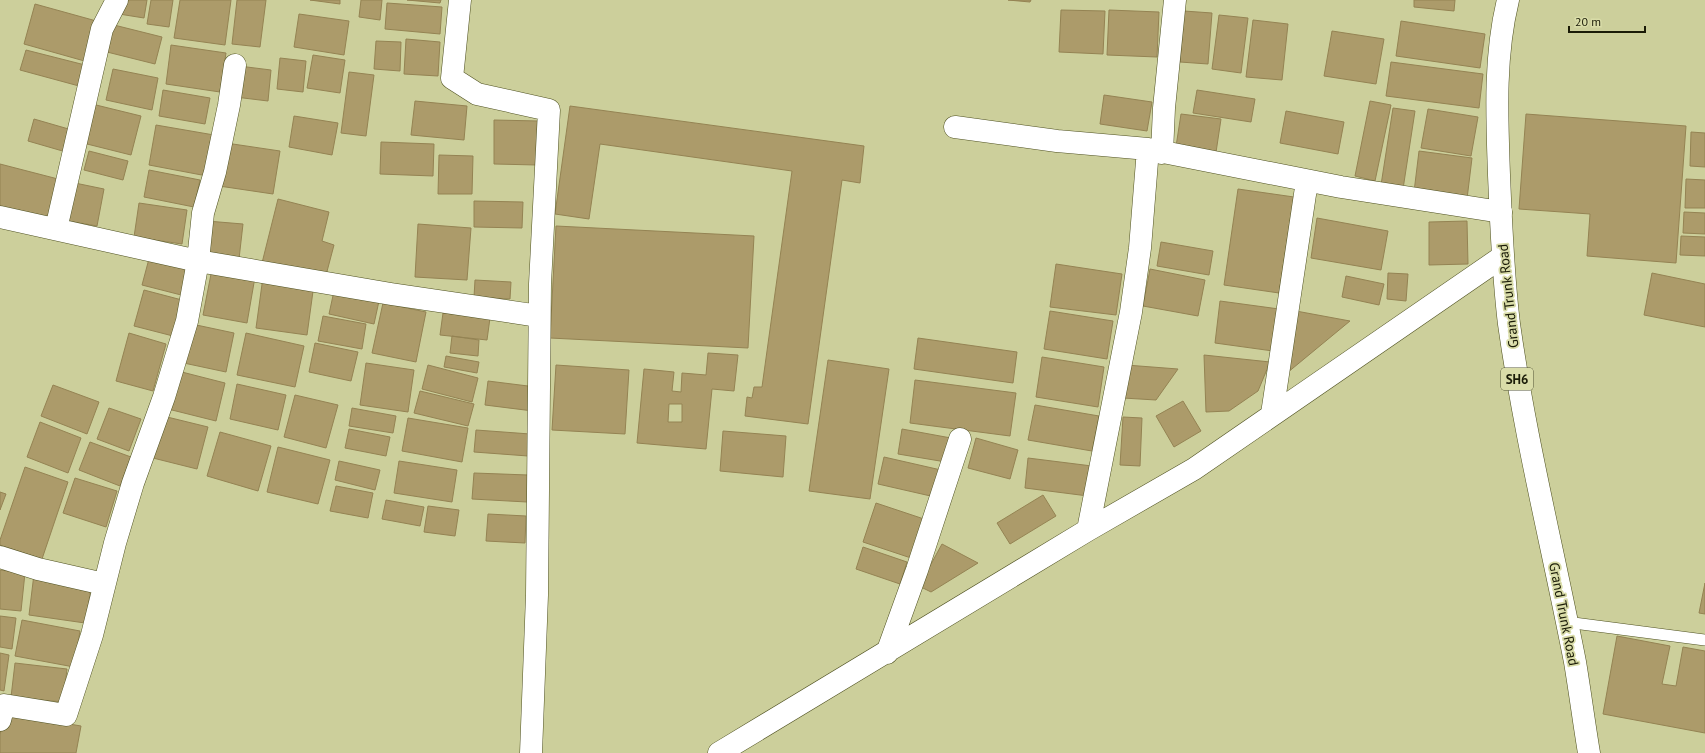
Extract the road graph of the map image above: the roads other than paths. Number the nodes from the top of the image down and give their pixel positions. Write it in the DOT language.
graph roads {
  1 [pos="117,0"];
  2 [pos="460,0"];
  3 [pos="1175,0"];
  4 [pos="1508,0"];
  5 [pos="236,65"];
  6 [pos="955,127"];
  7 [pos="1155,151"];
  8 [pos="1307,181"];
  9 [pos="1501,212"];
  10 [pos="0,217"];
  11 [pos="56,229"];
  12 [pos="1502,257"];
  13 [pos="198,261"];
  14 [pos="539,316"];
  15 [pos="1272,414"];
  16 [pos="960,439"];
  17 [pos="1088,530"];
  18 [pos="0,557"];
  19 [pos="104,584"];
  20 [pos="1566,622"];
  21 [pos="1705,640"];
  22 [pos="886,653"];
  23 [pos="0,720"];
  24 [pos="532,753"];
  25 [pos="719,753"];
  26 [pos="1589,753"];
  1 -- 11 [label="street"];
  2 -- 14 [label="street"];
  3 -- 7 [label="street"];
  4 -- 9 [label="street, Grand Trunk Road / SH6"];
  5 -- 13 [label="street"];
  6 -- 7 [label="street"];
  7 -- 8 [label="street"];
  7 -- 17 [label="street"];
  8 -- 9 [label="street"];
  8 -- 15 [label="street"];
  9 -- 12 [label="street, Grand Trunk Road / SH6"];
  10 -- 11 [label="street"];
  11 -- 13 [label="street"];
  12 -- 15 [label="street"];
  12 -- 20 [label="street, Grand Trunk Road / SH6"];
  13 -- 14 [label="street"];
  13 -- 19 [label="street"];
  14 -- 24 [label="street"];
  15 -- 17 [label="street"];
  16 -- 22 [label="street"];
  17 -- 22 [label="street"];
  18 -- 19 [label="street"];
  19 -- 23 [label="street"];
  20 -- 21 [label="lane"];
  20 -- 26 [label="street, Grand Trunk Road / SH6"];
  22 -- 25 [label="street"];
}
